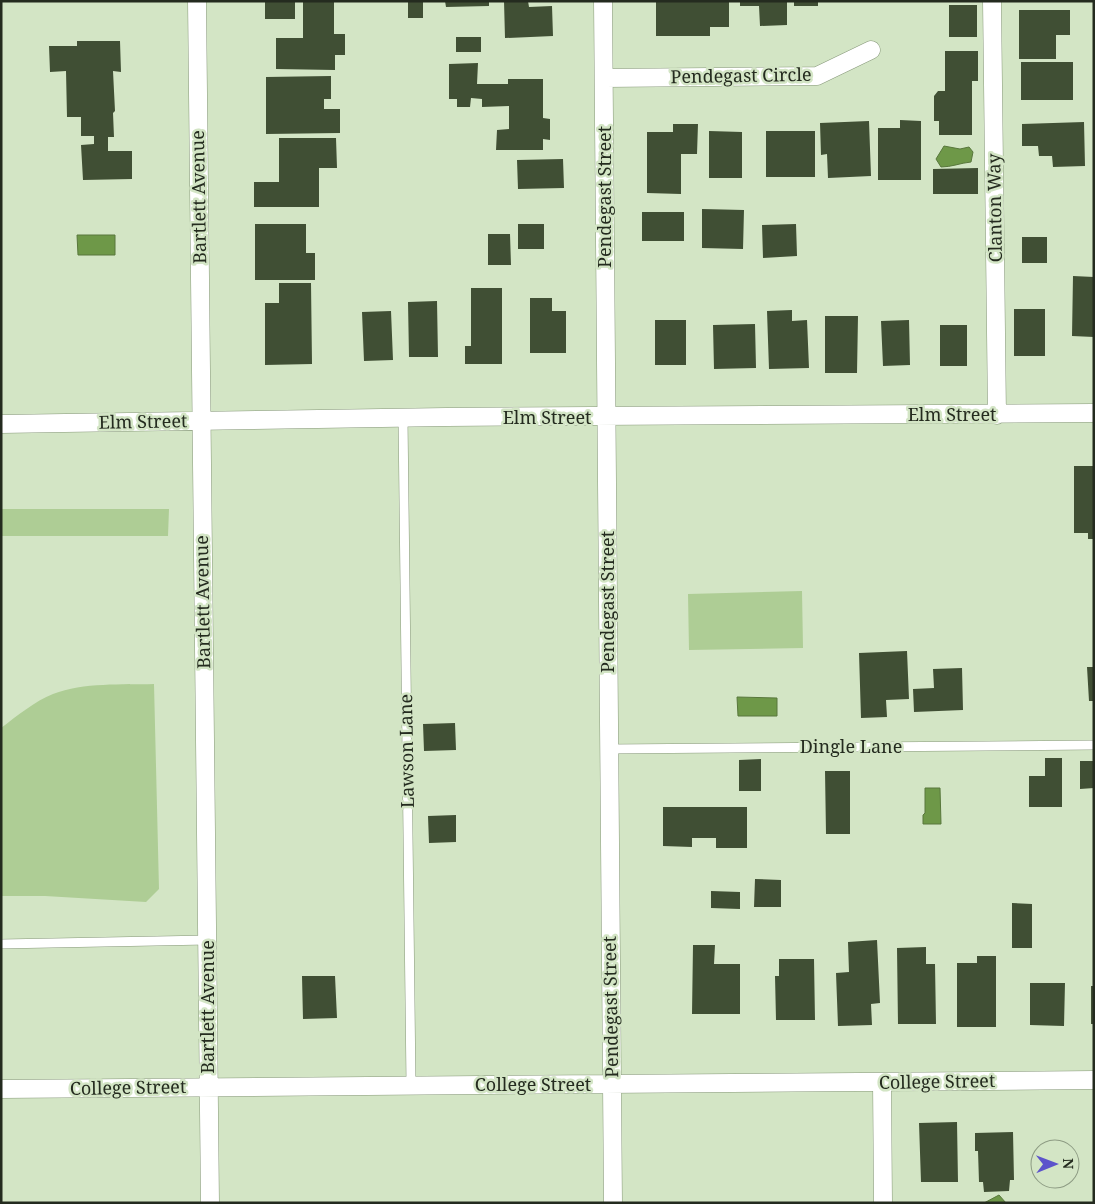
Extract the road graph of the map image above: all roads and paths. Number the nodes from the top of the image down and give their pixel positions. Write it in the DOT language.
graph roads {
  1 [pos="197,1"];
  2 [pos="603,1"];
  3 [pos="992,1"];
  4 [pos="871,50"];
  5 [pos="605,78"];
  6 [pos="1094,413"];
  7 [pos="997,415"];
  8 [pos="403,418"];
  9 [pos="607,418"];
  10 [pos="201,421"];
  11 [pos="1,424"];
  12 [pos="1094,745"];
  13 [pos="608,749"];
  14 [pos="208,940"];
  15 [pos="1,944"];
  16 [pos="1094,1080"];
  17 [pos="882,1082"];
  18 [pos="410,1084"];
  19 [pos="612,1085"];
  20 [pos="208,1087"];
  21 [pos="1,1089"];
  22 [pos="210,1203"];
  23 [pos="613,1203"];
  24 [pos="883,1203"];
  1 -- 10 [label="street, Bartlett Avenue"];
  2 -- 5 [label="street, Pendegast Street"];
  3 -- 7 [label="street, Clanton Way"];
  4 -- 5 [label="street, Pendegast Circle"];
  5 -- 9 [label="street, Pendegast Street"];
  6 -- 7 [label="street, Elm Street"];
  7 -- 9 [label="street, Elm Street"];
  8 -- 9 [label="street, Elm Street"];
  8 -- 10 [label="street, Elm Street"];
  8 -- 18 [label="lane, Lawson Lane"];
  9 -- 13 [label="street, Pendegast Street"];
  10 -- 11 [label="street, Elm Street"];
  10 -- 14 [label="street, Bartlett Avenue"];
  12 -- 13 [label="lane, Dingle Lane"];
  13 -- 19 [label="street, Pendegast Street"];
  14 -- 15 [label="lane"];
  14 -- 20 [label="street, Bartlett Avenue"];
  16 -- 17 [label="street, College Street"];
  17 -- 19 [label="street, College Street"];
  17 -- 24 [label="street"];
  18 -- 19 [label="street, College Street"];
  18 -- 20 [label="street, College Street"];
  19 -- 23 [label="street, Pendegast Street"];
  20 -- 21 [label="street, College Street"];
  20 -- 22 [label="street, Bartlett Avenue"];
}
